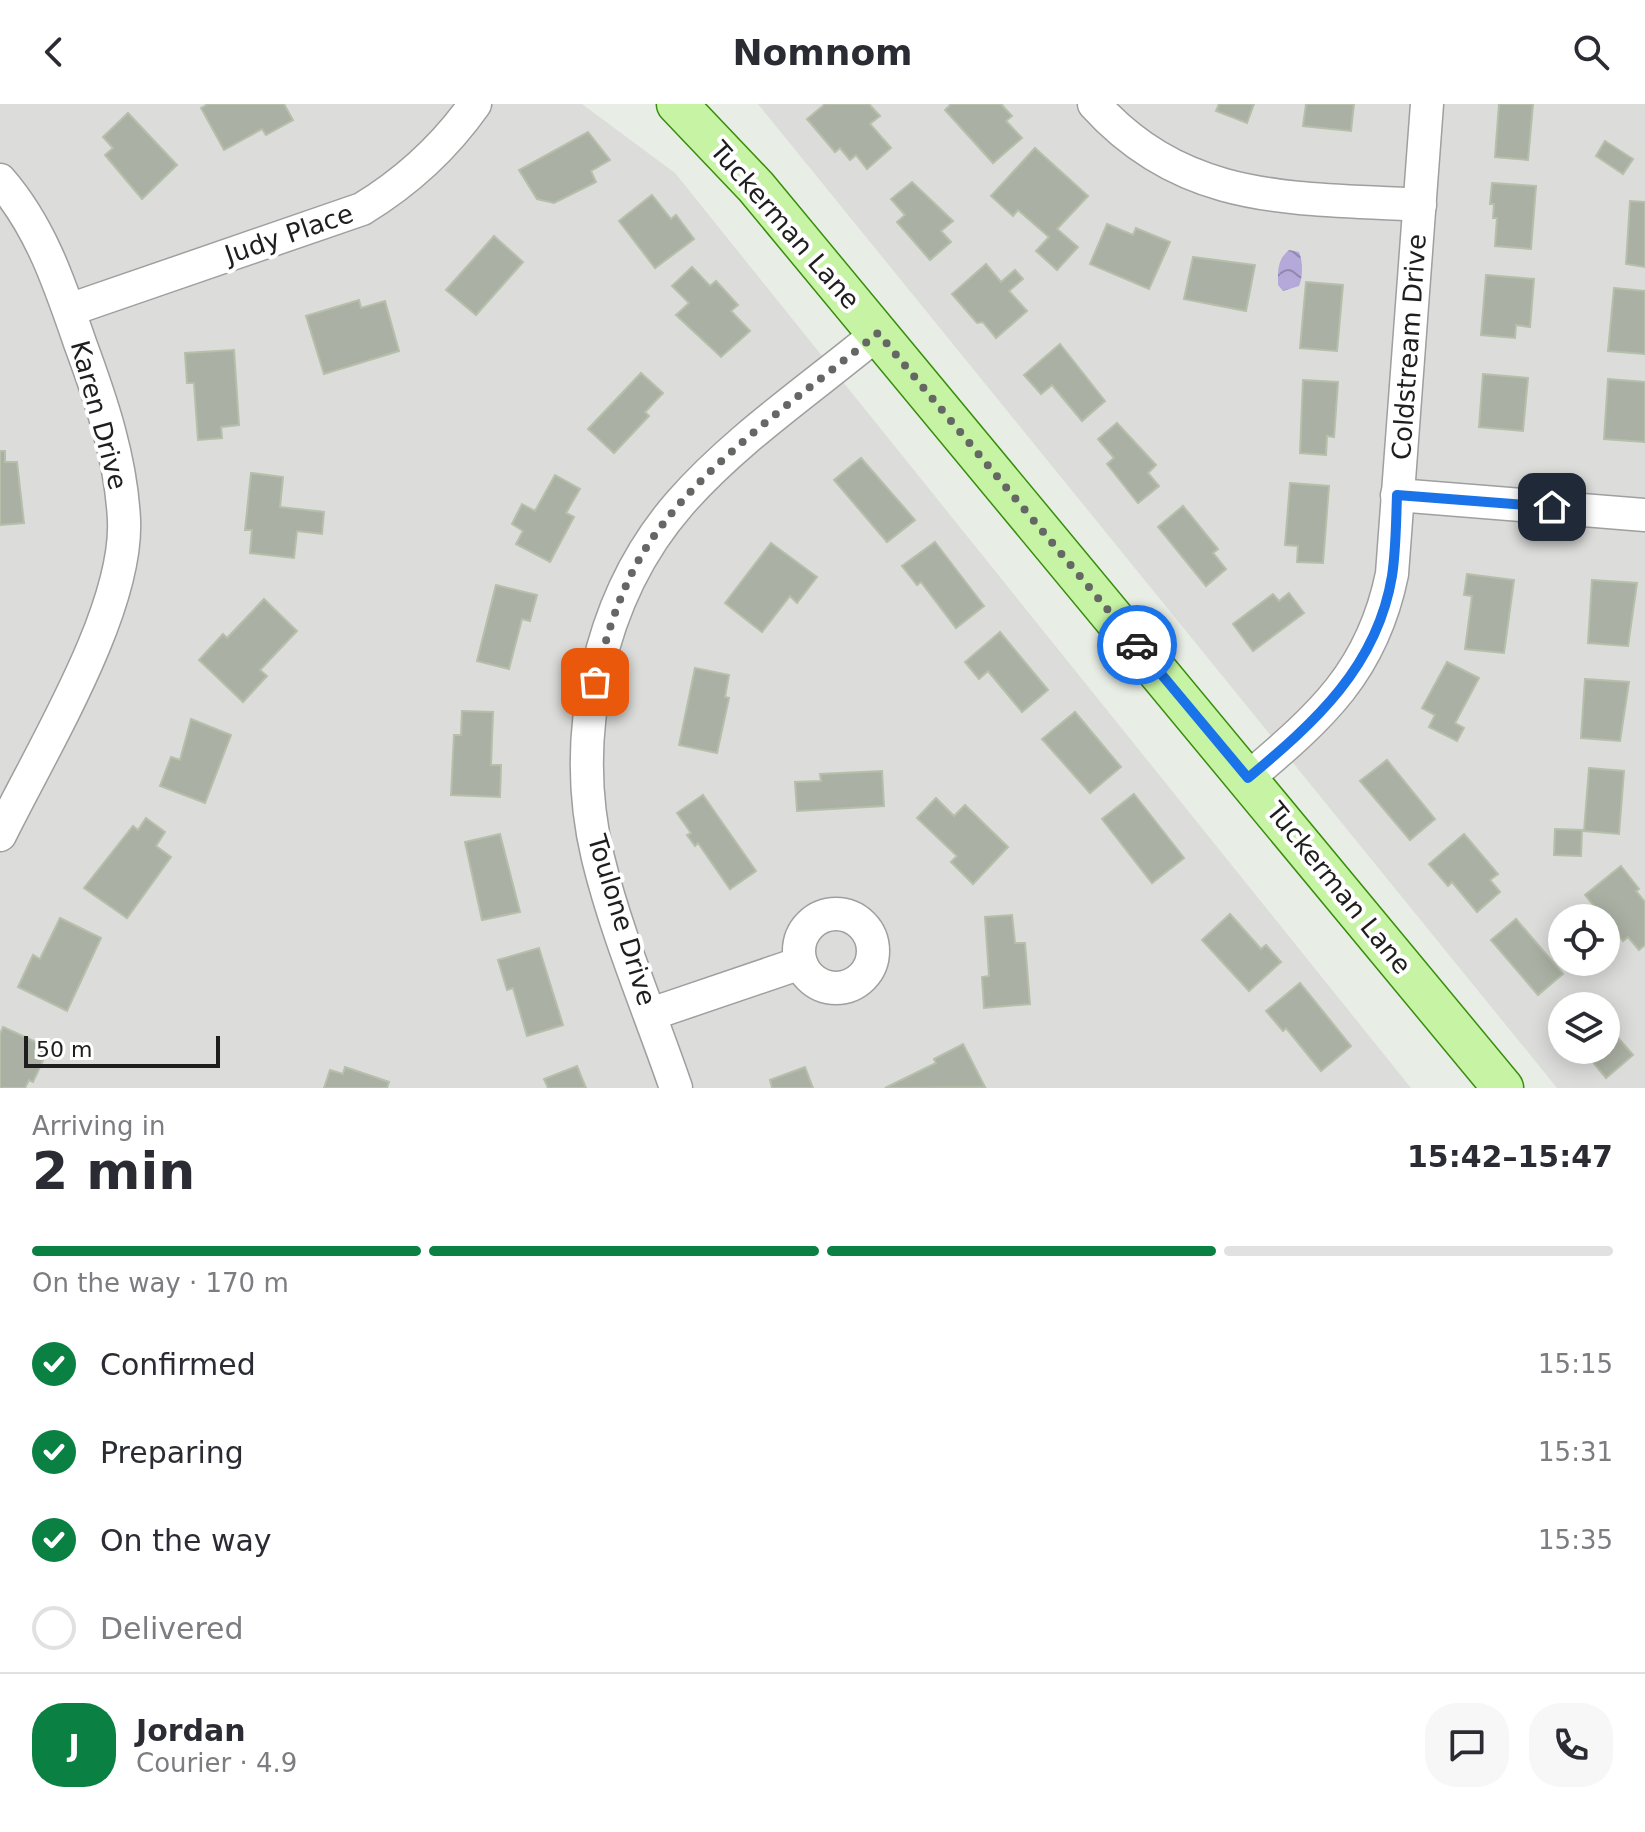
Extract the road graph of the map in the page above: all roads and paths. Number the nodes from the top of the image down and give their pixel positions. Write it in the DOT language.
graph roads {
  1 [pos="475,104"];
  2 [pos="677,104"];
  3 [pos="1094,104"];
  4 [pos="1427,104"];
  5 [pos="0,180"];
  6 [pos="1420,205"];
  7 [pos="69,310"];
  8 [pos="878,333"];
  9 [pos="1397,495"];
  10 [pos="1645,515"];
  11 [pos="1248,778"];
  12 [pos="0,835"];
  13 [pos="801,963"];
  14 [pos="651,1014"];
  15 [pos="676,1088"];
  16 [pos="1503,1088"];
  1 -- 7 [label="street, Judy Place"];
  2 -- 8 [label="main road, Tuckerman Lane"];
  3 -- 6 [label="street"];
  4 -- 6 [label="street, Coldstream Drive"];
  5 -- 7 [label="street, Karen Drive"];
  6 -- 9 [label="street, Coldstream Drive"];
  7 -- 12 [label="street, Karen Drive"];
  8 -- 11 [label="main road, Tuckerman Lane"];
  8 -- 14 [label="street, Toulone Drive"];
  9 -- 10 [label="street"];
  9 -- 11 [label="street, Coldstream Drive"];
  11 -- 16 [label="main road, Tuckerman Lane"];
  13 -- 14 [label="street"];
  14 -- 15 [label="street, Toulone Drive"];
}
